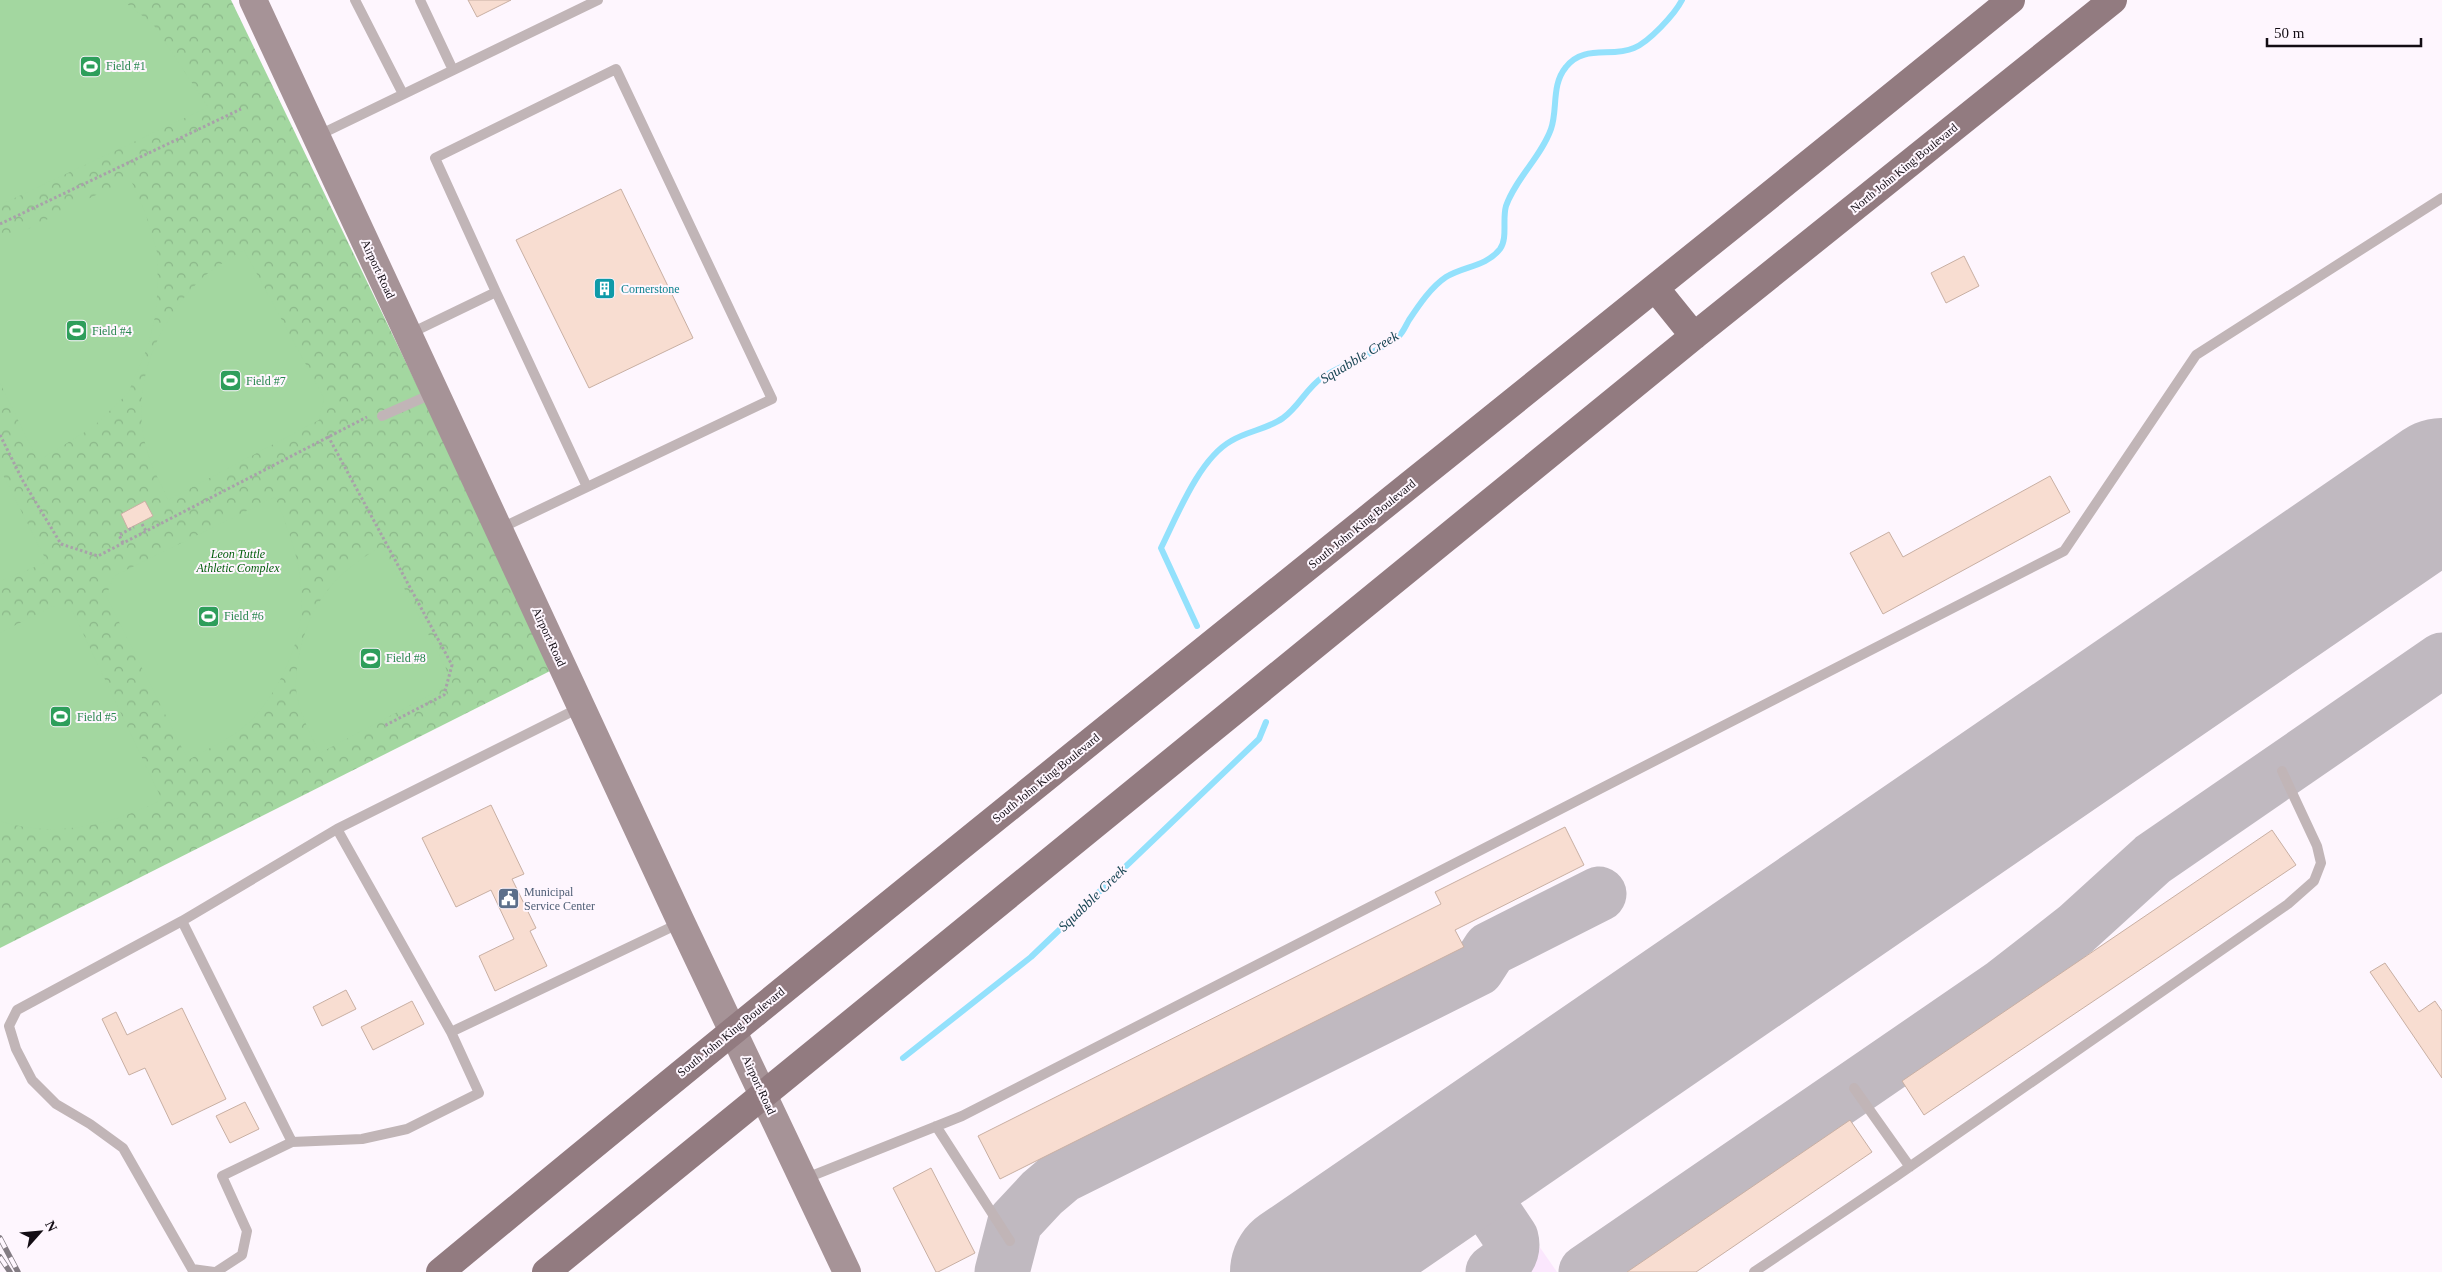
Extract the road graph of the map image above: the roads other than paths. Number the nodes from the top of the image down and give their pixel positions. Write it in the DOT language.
graph roads {
  1 [pos="253,0"];
  2 [pos="355,0"];
  3 [pos="420,0"];
  4 [pos="598,0"];
  5 [pos="2011,0"];
  6 [pos="2113,0"];
  7 [pos="453,70"];
  8 [pos="403,94"];
  9 [pos="316,136"];
  10 [pos="2442,198"];
  11 [pos="1656,289"];
  12 [pos="496,292"];
  13 [pos="408,334"];
  14 [pos="1694,336"];
  15 [pos="435,392"];
  16 [pos="382,416"];
  17 [pos="587,487"];
  18 [pos="499,530"];
  19 [pos="581,707"];
  20 [pos="2282,771"];
  21 [pos="337,829"];
  22 [pos="182,921"];
  23 [pos="681,922"];
  24 [pos="733,1029"];
  25 [pos="451,1032"];
  26 [pos="1854,1088"];
  27 [pos="764,1095"];
  28 [pos="936,1126"];
  29 [pos="292,1142"];
  30 [pos="1910,1167"];
  31 [pos="804,1179"];
  32 [pos="1010,1241"];
  33 [pos="215,1272"];
  34 [pos="440,1272"];
  35 [pos="546,1272"];
  36 [pos="848,1272"];
  37 [pos="1754,1272"];
  1 -- 9 [label="street, Airport Road"];
  2 -- 8 [label="lane"];
  3 -- 7 [label="lane"];
  4 -- 7 [label="lane"];
  5 -- 11 [label="main road"];
  6 -- 14 [label="main road, North John King Boulevard"];
  7 -- 8 [label="lane"];
  8 -- 9 [label="lane"];
  9 -- 13 [label="street, Airport Road"];
  10 -- 28 [label="lane"];
  11 -- 14 [label="main road"];
  11 -- 24 [label="main road, South John King Boulevard"];
  12 -- 13 [label="lane"];
  12 -- 17 [label="lane"];
  12 -- 17 [label="lane"];
  13 -- 15 [label="street, Airport Road"];
  14 -- 27 [label="main road"];
  15 -- 16 [label="lane"];
  15 -- 18 [label="street, Airport Road"];
  17 -- 18 [label="lane"];
  18 -- 19 [label="street, Airport Road"];
  19 -- 21 [label="lane"];
  19 -- 23 [label="street, Airport Road"];
  20 -- 30 [label="lane"];
  21 -- 22 [label="lane"];
  21 -- 25 [label="lane"];
  22 -- 29 [label="lane"];
  22 -- 33 [label="lane"];
  23 -- 24 [label="street, Airport Road"];
  23 -- 25 [label="lane"];
  24 -- 27 [label="street, Airport Road"];
  24 -- 34 [label="main road, South John King Boulevard"];
  25 -- 29 [label="lane"];
  26 -- 30 [label="lane"];
  27 -- 31 [label="street, Airport Road"];
  27 -- 35 [label="main road"];
  28 -- 31 [label="lane"];
  28 -- 32 [label="lane"];
  29 -- 33 [label="lane"];
  30 -- 37 [label="lane"];
  31 -- 36 [label="street, Airport Road"];
}
